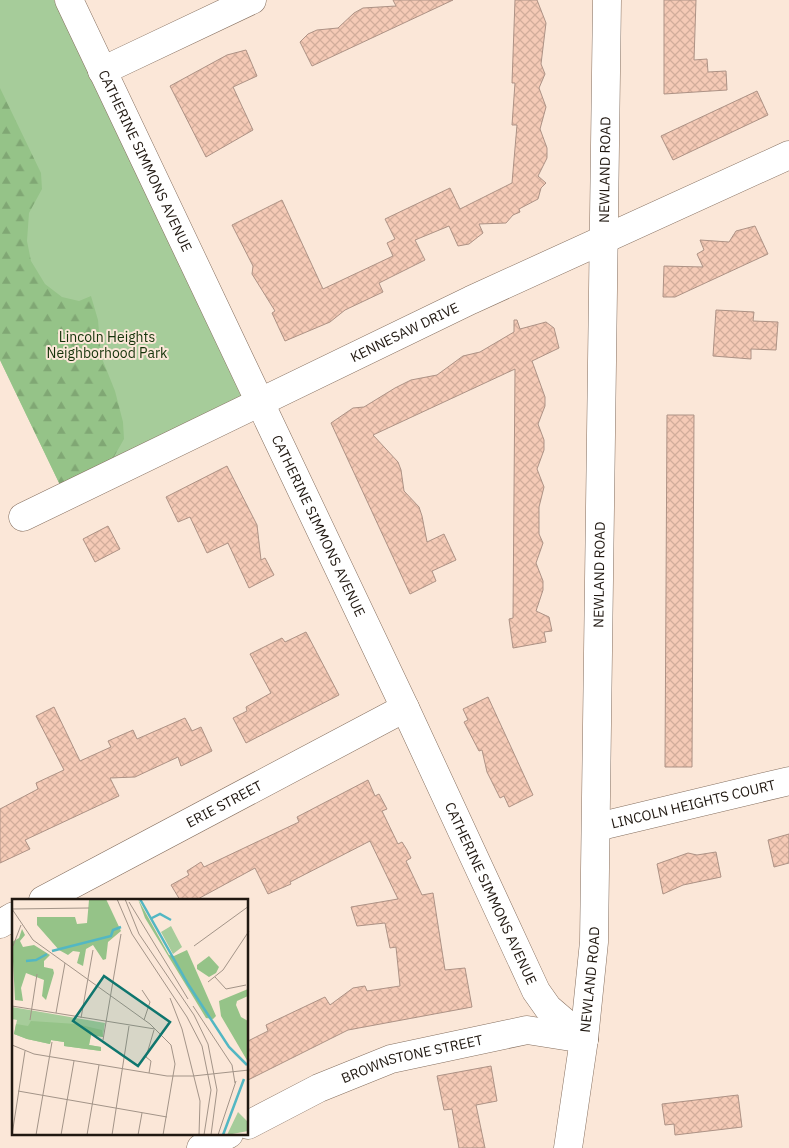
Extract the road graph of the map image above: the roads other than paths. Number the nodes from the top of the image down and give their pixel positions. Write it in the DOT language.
graph roads {
  1 [pos="69,0"];
  2 [pos="252,0"];
  3 [pos="607,0"];
  4 [pos="102,71"];
  5 [pos="789,156"];
  6 [pos="604,239"];
  7 [pos="259,404"];
  8 [pos="23,517"];
  9 [pos="404,708"];
  10 [pos="789,781"];
  11 [pos="597,826"];
  12 [pos="45,899"];
  13 [pos="12,917"];
  14 [pos="0,924"];
  15 [pos="584,1039"];
  16 [pos="249,1124"];
  17 [pos="225,1136"];
  18 [pos="201,1148"];
  19 [pos="568,1148"];
  1 -- 4 [label="street, CATHERINE SIMMONS AVENUE"];
  2 -- 4 [label="street"];
  3 -- 6 [label="street, NEWLAND ROAD"];
  4 -- 7 [label="street, CATHERINE SIMMONS AVENUE"];
  5 -- 6 [label="street, KENNESAW DRIVE"];
  6 -- 7 [label="street, KENNESAW DRIVE"];
  6 -- 11 [label="street, NEWLAND ROAD"];
  7 -- 8 [label="street, KENNESAW DRIVE"];
  7 -- 9 [label="street, CATHERINE SIMMONS AVENUE"];
  9 -- 12 [label="street, ERIE STREET"];
  9 -- 15 [label="street, CATHERINE SIMMONS AVENUE"];
  10 -- 11 [label="street, LINCOLN HEIGHTS COURT"];
  11 -- 15 [label="street, NEWLAND ROAD"];
  13 -- 14 [label="street"];
  15 -- 16 [label="street, BROWNSTONE STREET"];
  15 -- 19 [label="street, NEWLAND ROAD"];
  17 -- 18 [label="street"];
}
